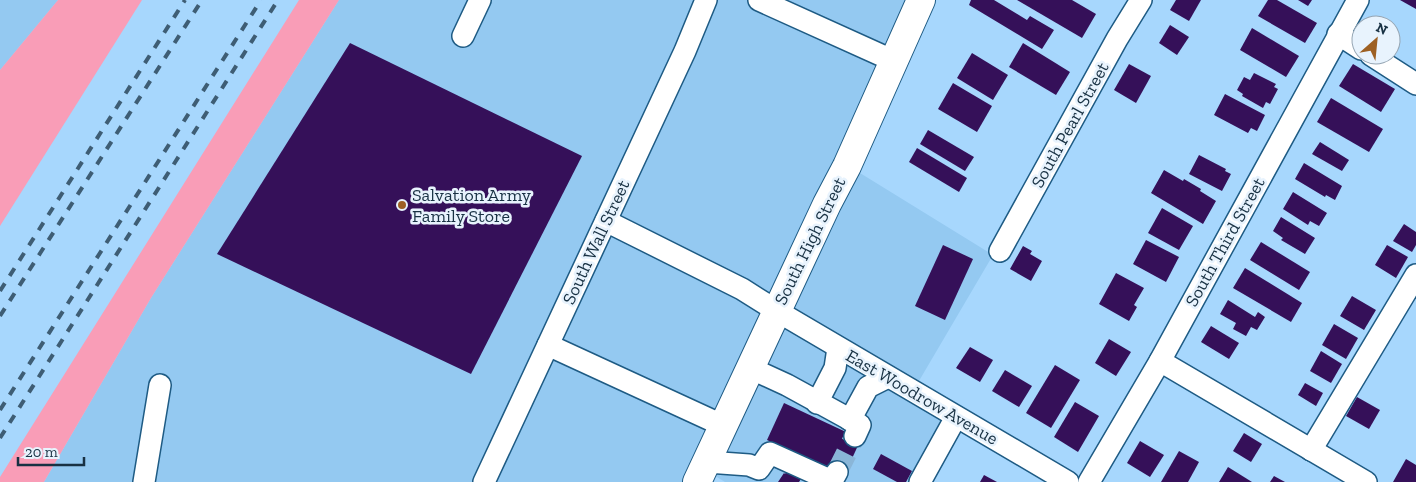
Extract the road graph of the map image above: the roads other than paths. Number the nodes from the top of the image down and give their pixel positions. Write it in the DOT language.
graph roads {
  1 [pos="480,0"];
  2 [pos="706,0"];
  3 [pos="759,0"];
  4 [pos="921,0"];
  5 [pos="1141,0"];
  6 [pos="1358,0"];
  7 [pos="1338,34"];
  8 [pos="463,36"];
  9 [pos="1351,42"];
  10 [pos="894,61"];
  11 [pos="1387,65"];
  12 [pos="1416,84"];
  13 [pos="606,221"];
  14 [pos="1000,251"];
  15 [pos="1416,276"];
  16 [pos="776,311"];
  17 [pos="548,345"];
  18 [pos="838,348"];
  19 [pos="1160,360"];
  20 [pos="750,368"];
  21 [pos="888,377"];
  22 [pos="160,385"];
  23 [pos="817,403"];
  24 [pos="956,417"];
  25 [pos="724,426"];
  26 [pos="1312,450"];
  27 [pos="702,472"];
  28 [pos="837,472"];
  29 [pos="144,482"];
  30 [pos="484,482"];
  31 [pos="920,482"];
  32 [pos="1068,482"];
  33 [pos="1088,482"];
  34 [pos="1366,482"];
  1 -- 8 [label="street"];
  2 -- 13 [label="street, South Wall Street"];
  3 -- 10 [label="street"];
  4 -- 10 [label="main road, South High Street"];
  5 -- 14 [label="street, South Pearl Street"];
  6 -- 7 [label="street, South Third Street"];
  7 -- 9 [label="street"];
  7 -- 19 [label="street, South Third Street"];
  10 -- 16 [label="main road, South High Street"];
  11 -- 12 [label="street"];
  13 -- 16 [label="street, East Woodrow Avenue"];
  13 -- 17 [label="street, South Wall Street"];
  15 -- 26 [label="street"];
  16 -- 18 [label="street, East Woodrow Avenue"];
  16 -- 20 [label="main road, South High Street"];
  17 -- 25 [label="street"];
  17 -- 30 [label="street, South Wall Street"];
  18 -- 21 [label="street, East Woodrow Avenue"];
  18 -- 23 [label="street"];
  19 -- 26 [label="street"];
  19 -- 33 [label="street, South Third Street"];
  20 -- 23 [label="street"];
  20 -- 25 [label="main road, South High Street"];
  21 -- 23 [label="street"];
  21 -- 24 [label="street, East Woodrow Avenue"];
  22 -- 29 [label="street"];
  24 -- 31 [label="street"];
  24 -- 32 [label="street, East Woodrow Avenue"];
  25 -- 27 [label="main road, South High Street"];
  26 -- 34 [label="street"];
  27 -- 28 [label="street"];
}
